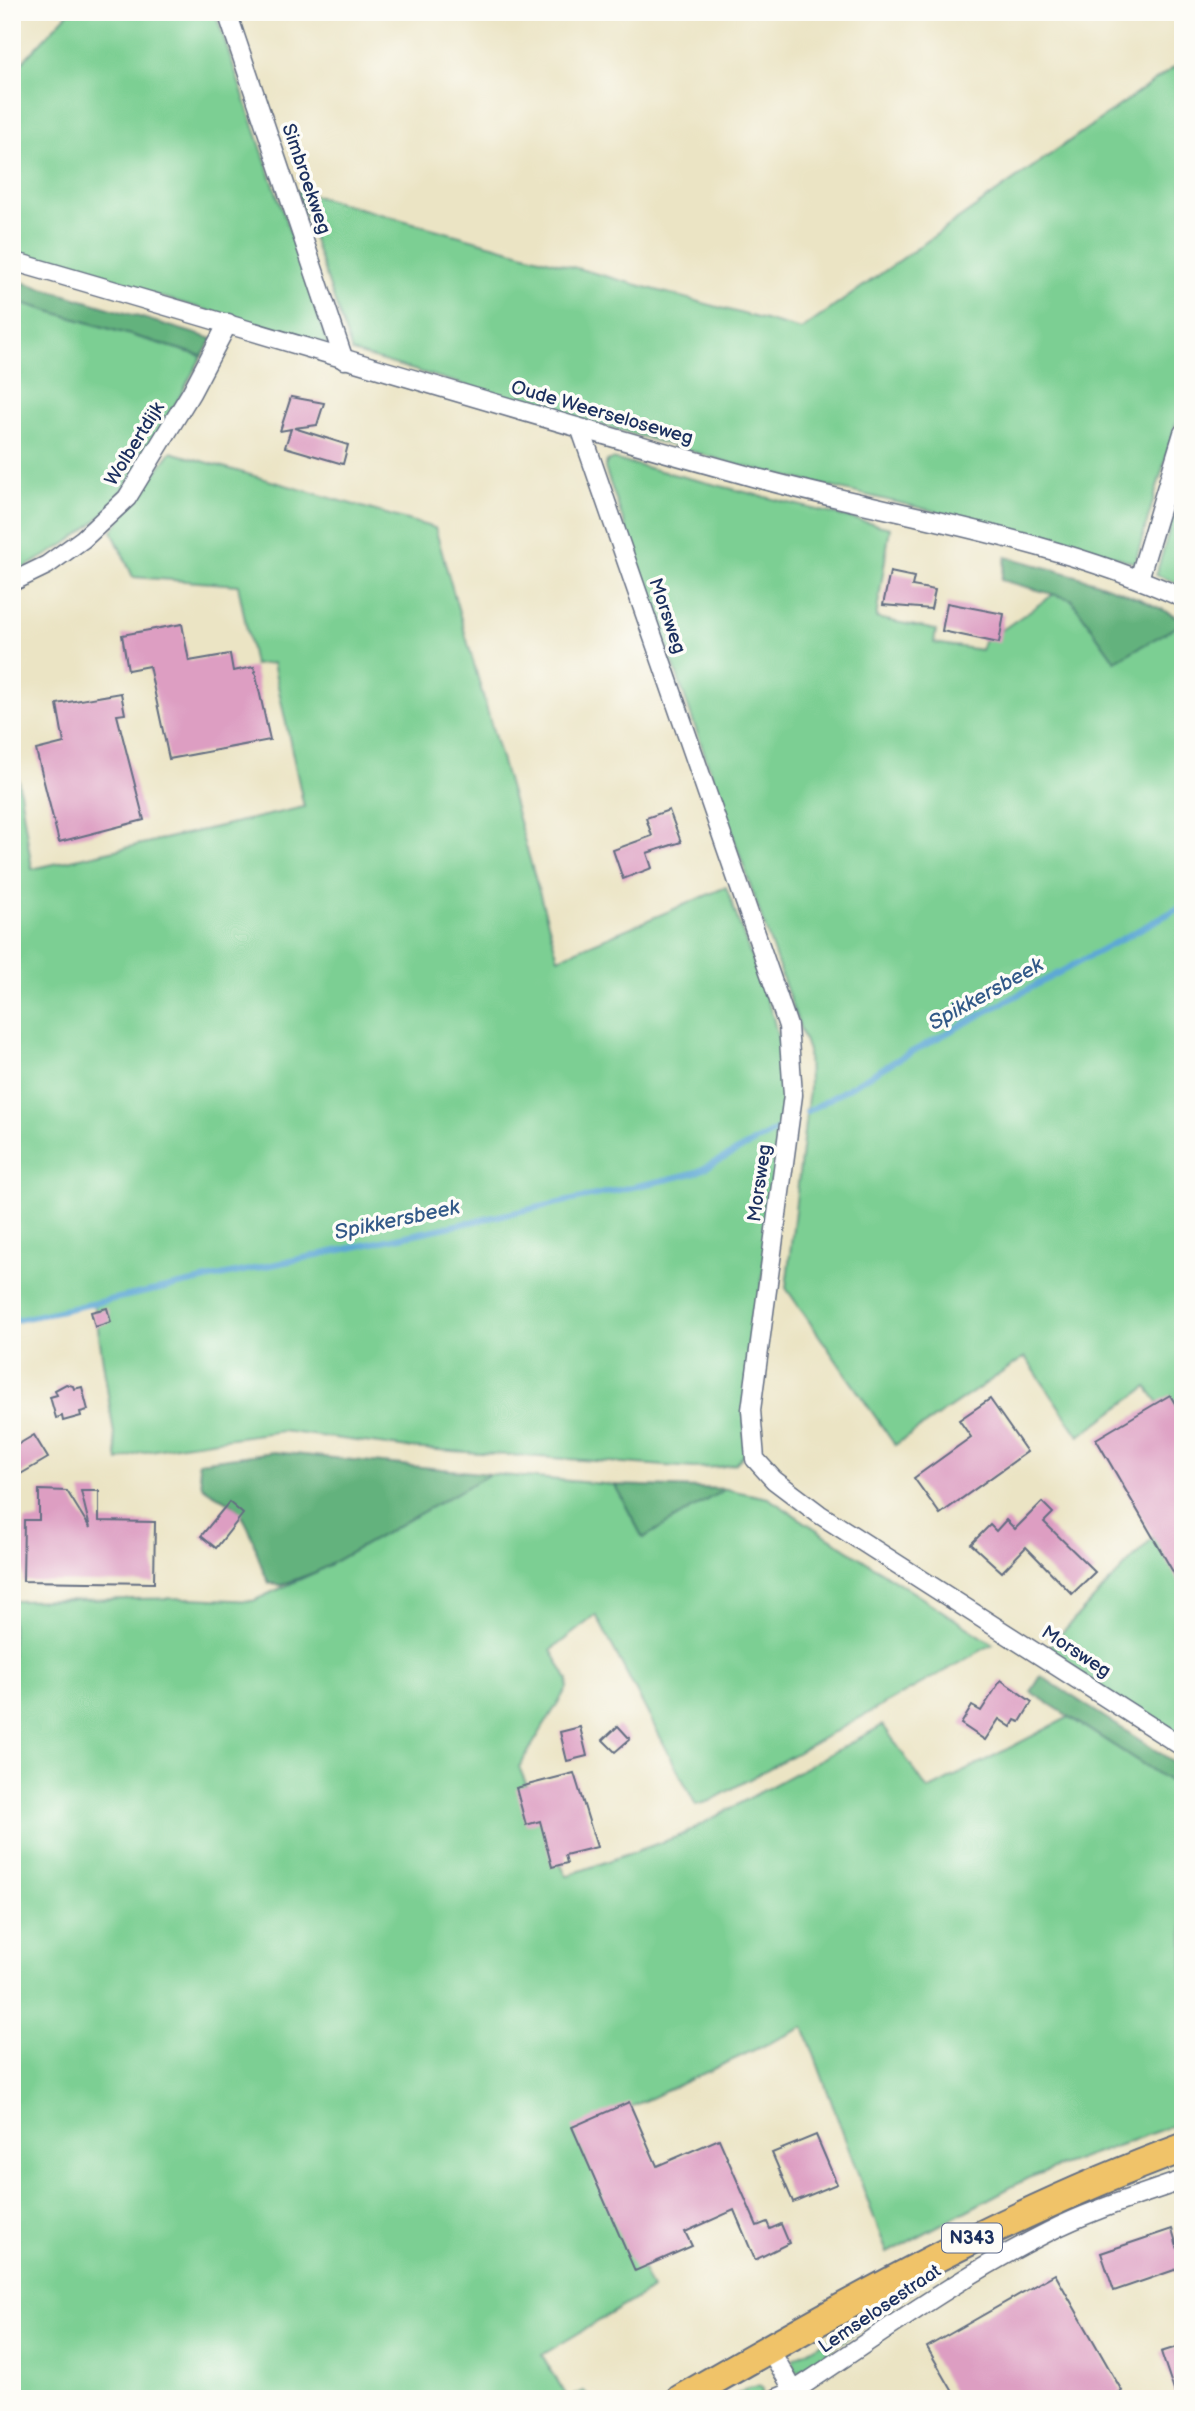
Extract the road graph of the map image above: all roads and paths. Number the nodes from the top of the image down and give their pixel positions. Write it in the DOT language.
graph roads {
  1 [pos="227,12"];
  2 [pos="12,261"];
  3 [pos="228,323"];
  4 [pos="344,360"];
  5 [pos="580,430"];
  6 [pos="1183,433"];
  7 [pos="1139,579"];
  8 [pos="12,582"];
  9 [pos="1183,598"];
  10 [pos="1183,1746"];
  11 [pos="1183,2148"];
  12 [pos="1183,2180"];
  13 [pos="769,2348"];
  14 [pos="794,2391"];
  15 [pos="681,2399"];
  16 [pos="775,2399"];
  1 -- 4 [label="street, Simbroekweg"];
  2 -- 3 [label="street, Oude Weerseloseweg"];
  3 -- 4 [label="street, Oude Weerseloseweg"];
  3 -- 8 [label="street, Wolbertdijk"];
  4 -- 5 [label="street, Oude Weerseloseweg"];
  5 -- 7 [label="street, Oude Weerseloseweg"];
  5 -- 10 [label="street, Morsweg"];
  6 -- 7 [label="street"];
  7 -- 9 [label="street, Oude Weerseloseweg"];
  11 -- 13 [label="main road, N343"];
  12 -- 14 [label="street, Lemselosestraat"];
  13 -- 14 [label="street"];
  13 -- 15 [label="main road, N343"];
  14 -- 16 [label="street, Lemselosestraat"];
}
